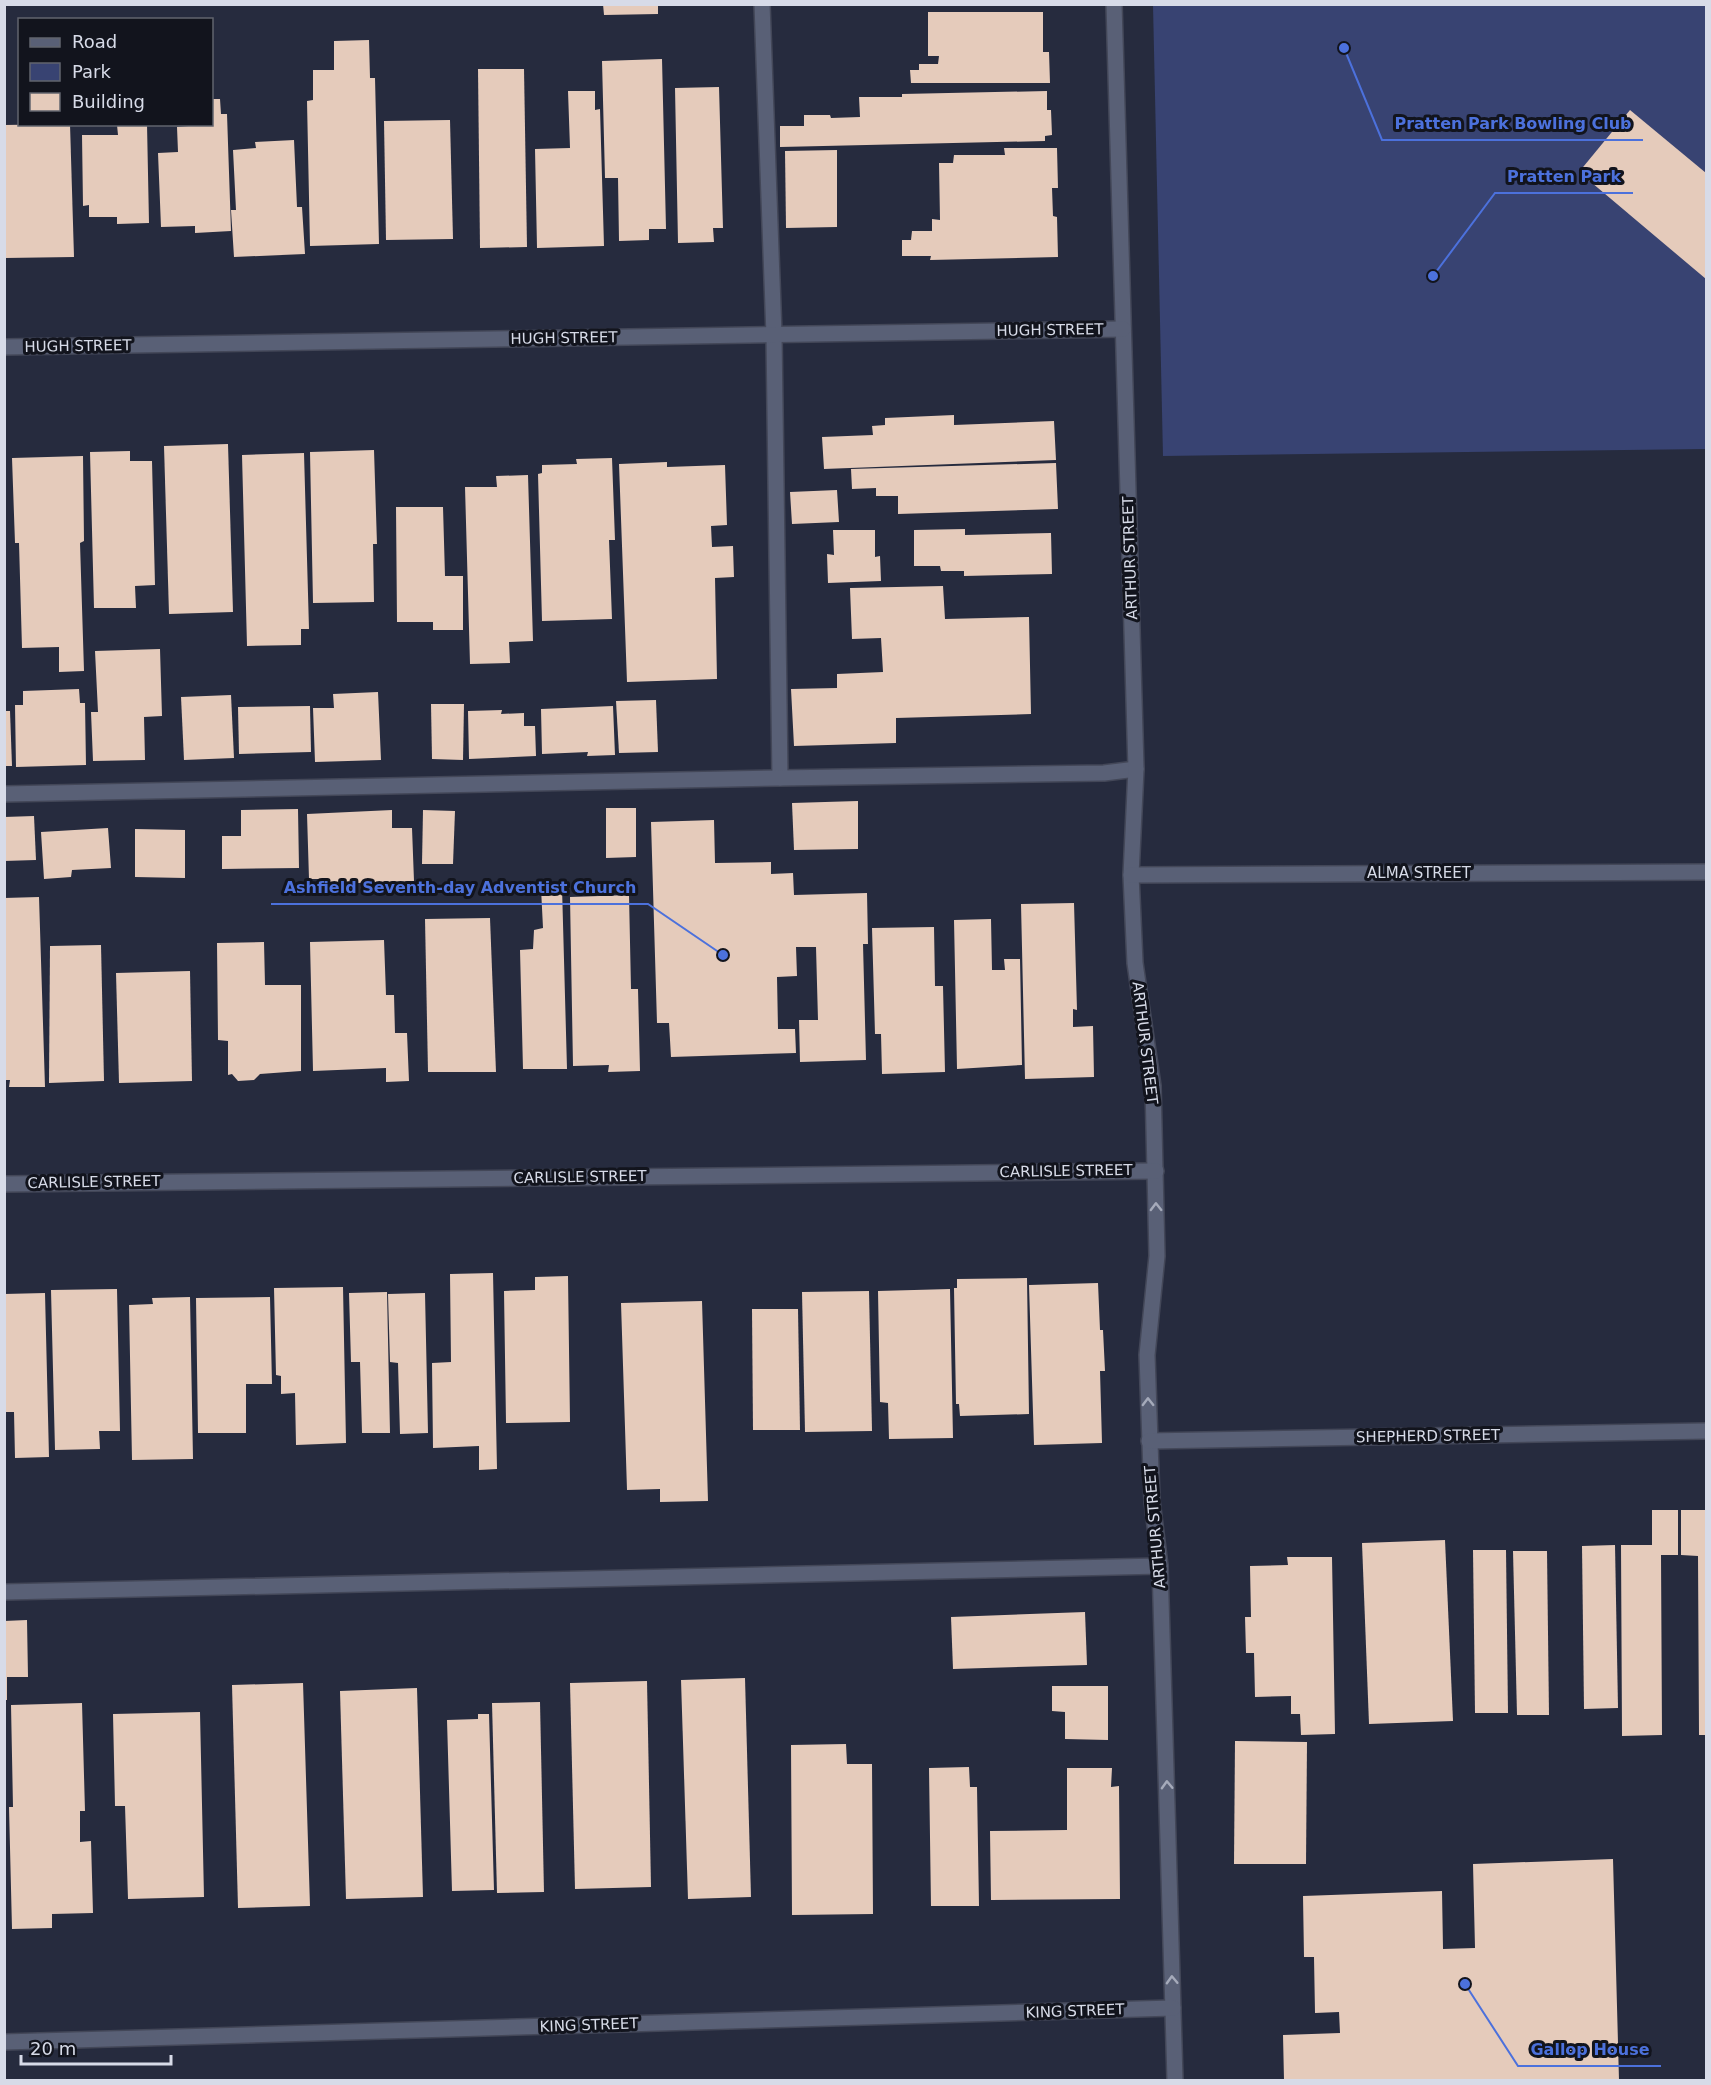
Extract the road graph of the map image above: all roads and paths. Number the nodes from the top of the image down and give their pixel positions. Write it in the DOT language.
graph roads {
  1 [pos="762,4"];
  2 [pos="1114,4"];
  3 [pos="1123,329"];
  4 [pos="774,334"];
  5 [pos="4,347"];
  6 [pos="1136,770"];
  7 [pos="780,778"];
  8 [pos="4,794"];
  9 [pos="1707,872"];
  10 [pos="1131,875"];
  11 [pos="1156,1171"];
  12 [pos="4,1184"];
  13 [pos="1707,1431"];
  14 [pos="1149,1441"];
  15 [pos="1160,1566"];
  16 [pos="4,1592"];
  17 [pos="1173,2008"];
  18 [pos="4,2042"];
  19 [pos="1175,2080"];
  1 -- 4 [label="street"];
  2 -- 3 [label="street, ARTHUR STREET"];
  3 -- 4 [label="street, HUGH STREET"];
  3 -- 6 [label="street, ARTHUR STREET"];
  4 -- 5 [label="street, HUGH STREET"];
  4 -- 7 [label="street"];
  6 -- 7 [label="street"];
  6 -- 10 [label="street, ARTHUR STREET"];
  7 -- 8 [label="street"];
  9 -- 10 [label="street, ALMA STREET"];
  10 -- 11 [label="street, ARTHUR STREET"];
  11 -- 12 [label="street, CARLISLE STREET"];
  14 -- 11 [label="street, ARTHUR STREET, one-way"];
  13 -- 14 [label="street, SHEPHERD STREET"];
  14 -- 15 [label="street, ARTHUR STREET"];
  15 -- 16 [label="street"];
  17 -- 15 [label="street, ARTHUR STREET, one-way"];
  17 -- 18 [label="street, KING STREET"];
  17 -- 19 [label="street, ARTHUR STREET"];
}
